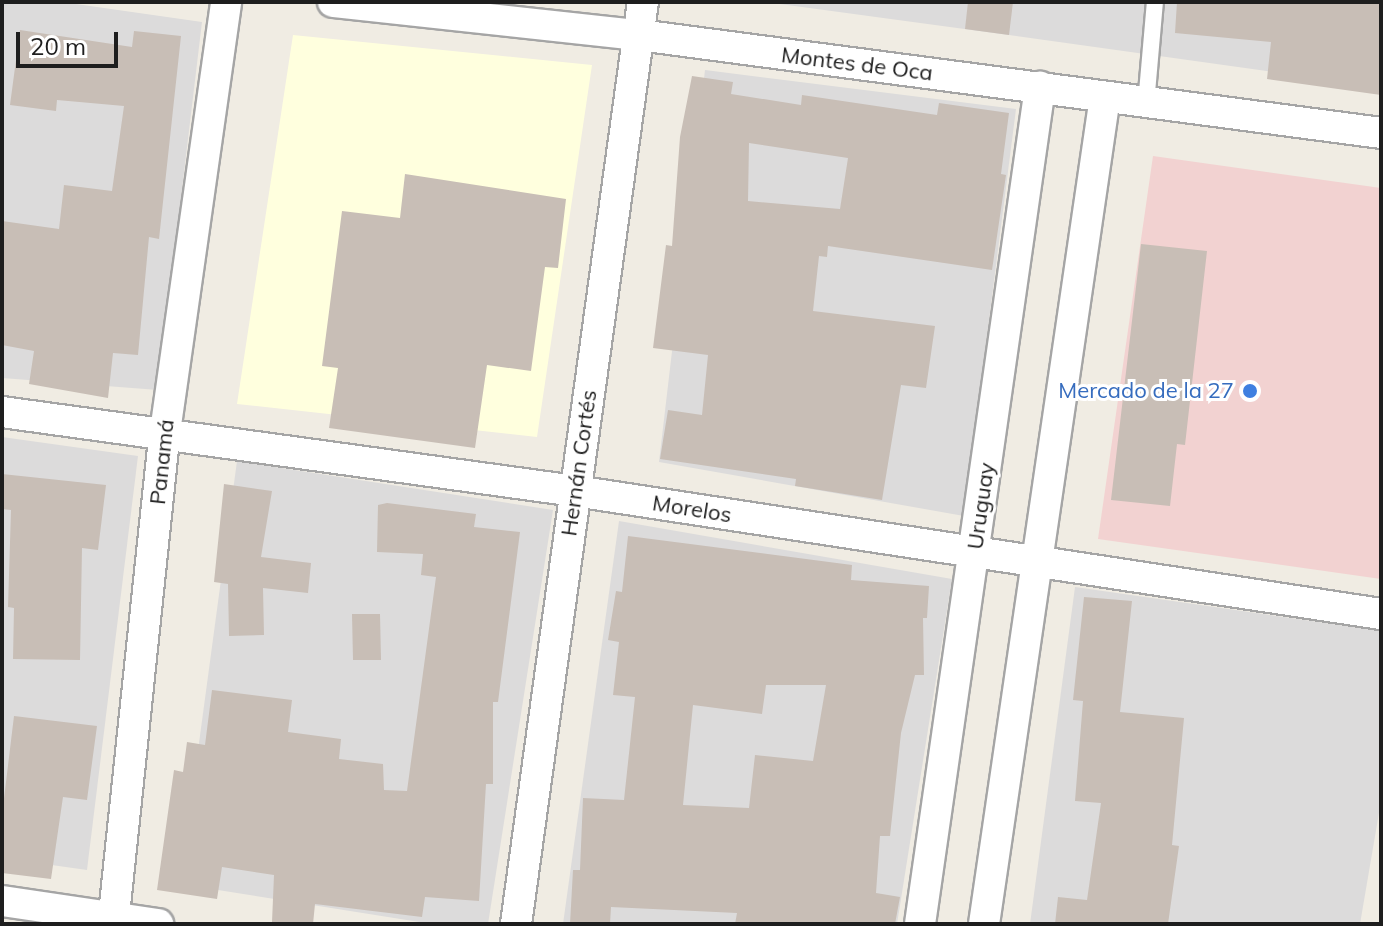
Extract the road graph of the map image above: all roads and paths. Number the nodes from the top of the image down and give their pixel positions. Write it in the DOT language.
graph roads {
  1 [pos="226,2"];
  2 [pos="333,2"];
  3 [pos="643,2"];
  4 [pos="1155,2"];
  5 [pos="639,35"];
  6 [pos="1040,87"];
  7 [pos="1105,97"];
  8 [pos="1146,104"];
  9 [pos="1381,133"];
  10 [pos="2,412"];
  11 [pos="165,432"];
  12 [pos="575,491"];
  13 [pos="974,553"];
  14 [pos="1034,561"];
  15 [pos="1381,614"];
  16 [pos="2,901"];
  17 [pos="114,921"];
  18 [pos="158,924"];
  19 [pos="516,924"];
  20 [pos="920,924"];
  21 [pos="984,924"];
  1 -- 11 [label="street, Panamá"];
  2 -- 5 [label="street, Montes de Oca"];
  3 -- 5 [label="street, Hernán Cortés"];
  4 -- 8 [label="lane"];
  5 -- 6 [label="street, Montes de Oca"];
  5 -- 12 [label="street, Hernán Cortés"];
  6 -- 7 [label="street, Montes de Oca"];
  6 -- 13 [label="street, Uruguay"];
  7 -- 8 [label="street, Montes de Oca"];
  7 -- 14 [label="street"];
  8 -- 9 [label="street, Montes de Oca"];
  10 -- 11 [label="street, Morelos"];
  11 -- 12 [label="street, Morelos"];
  11 -- 17 [label="street, Panamá"];
  12 -- 13 [label="street, Morelos"];
  12 -- 19 [label="street, Hernán Cortés"];
  13 -- 14 [label="street, Morelos"];
  13 -- 20 [label="street, Uruguay"];
  14 -- 15 [label="street, Morelos"];
  14 -- 21 [label="street"];
  16 -- 17 [label="street"];
  17 -- 18 [label="street"];
}
